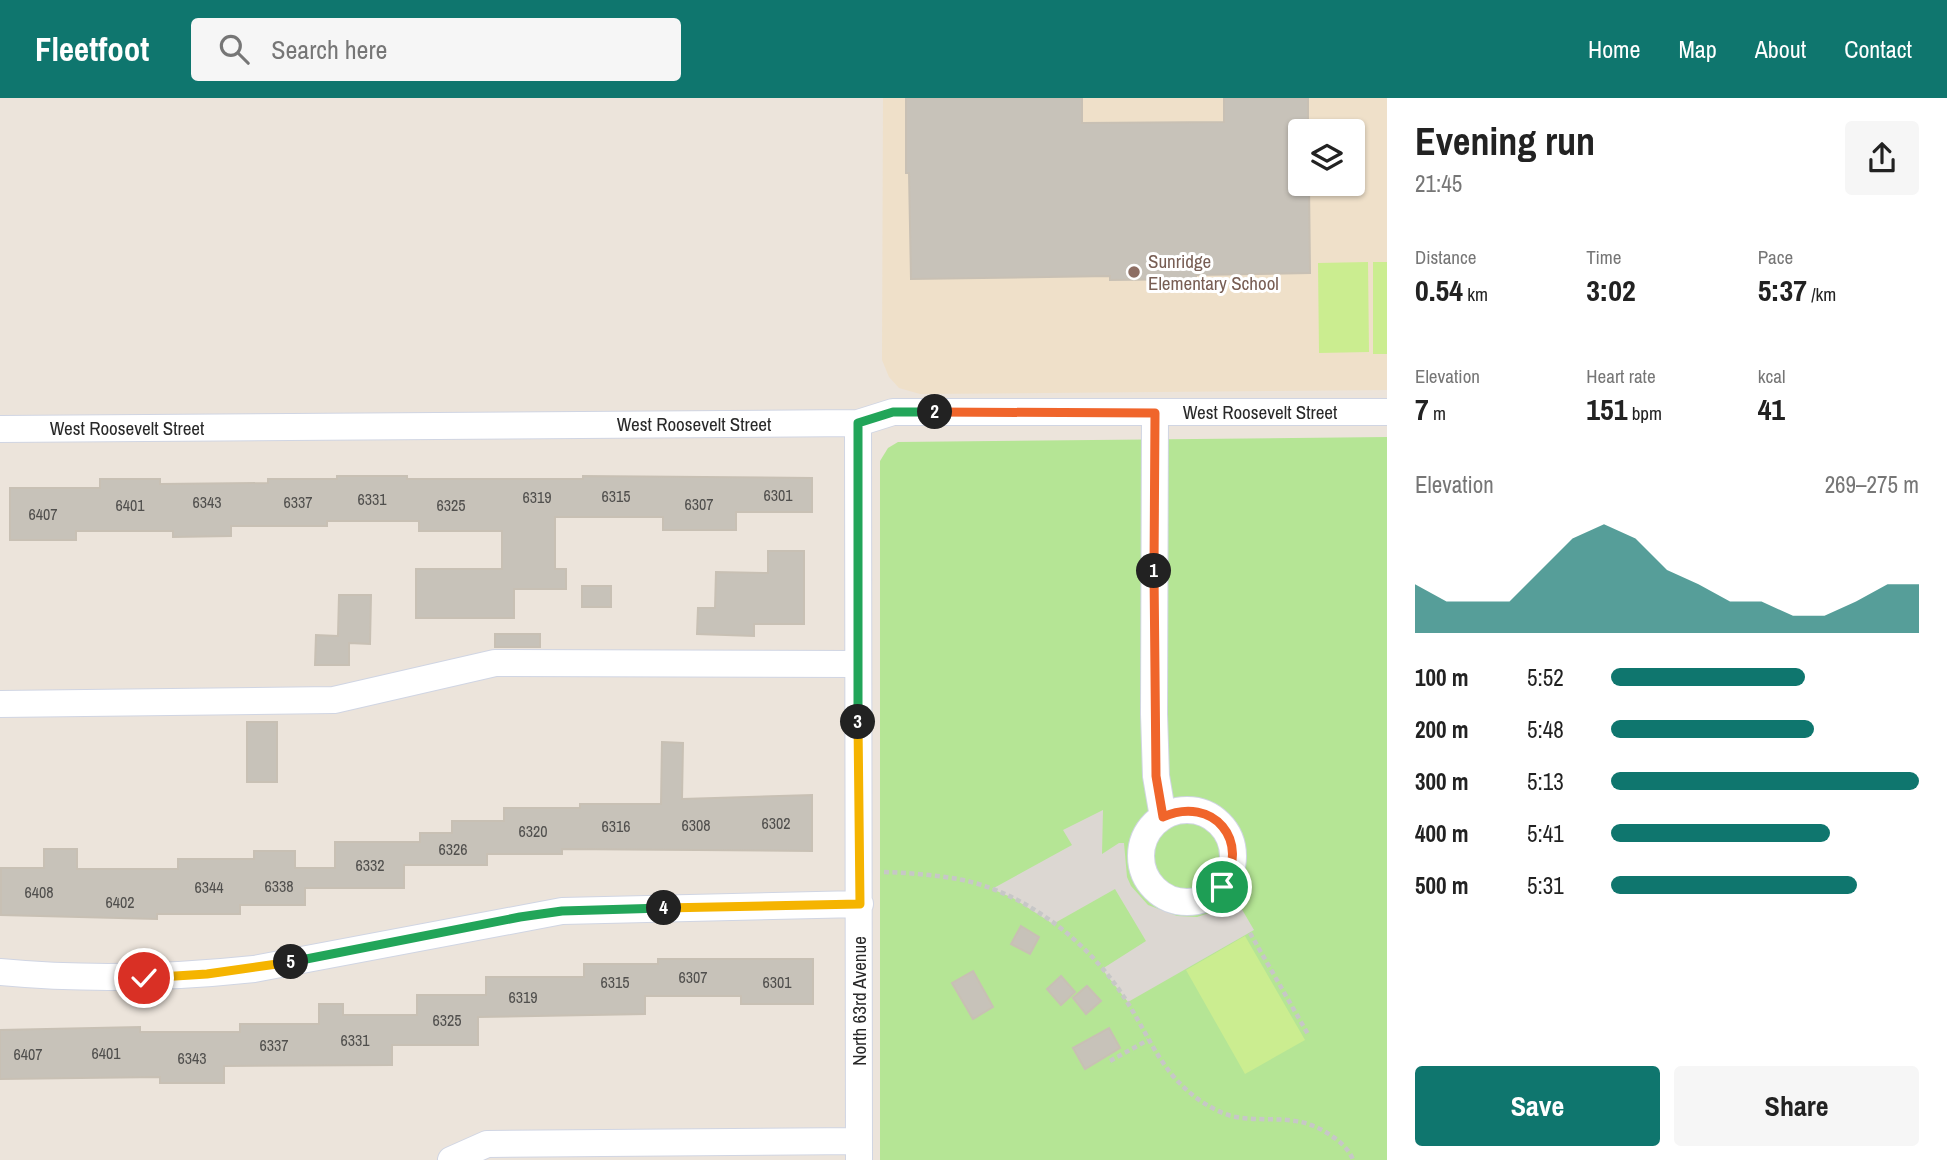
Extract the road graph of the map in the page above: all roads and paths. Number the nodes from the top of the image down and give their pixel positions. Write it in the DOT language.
graph roads {
  1 [pos="1387,412"];
  2 [pos="1155,413"];
  3 [pos="858,423"];
  4 [pos="0,429"];
  5 [pos="858,664"];
  6 [pos="0,704"];
  7 [pos="1163,817"];
  8 [pos="883,872"];
  9 [pos="860,904"];
  10 [pos="1250,933"];
  11 [pos="0,972"];
  12 [pos="1309,1036"];
  13 [pos="1149,1040"];
  14 [pos="1110,1060"];
  15 [pos="859,1151"];
  16 [pos="451,1160"];
  17 [pos="1353,1160"];
  1 -- 2 [label="street, West Roosevelt Street"];
  2 -- 3 [label="street, West Roosevelt Street"];
  2 -- 7 [label="street"];
  3 -- 4 [label="street, West Roosevelt Street"];
  3 -- 5 [label="street, North 63rd Avenue"];
  5 -- 6 [label="street"];
  5 -- 9 [label="street, North 63rd Avenue"];
  8 -- 13 [label="path"];
  9 -- 11 [label="street"];
  9 -- 15 [label="street, North 63rd Avenue"];
  10 -- 12 [label="path"];
  13 -- 14 [label="path"];
  13 -- 17 [label="path"];
  15 -- 16 [label="street"];
}
